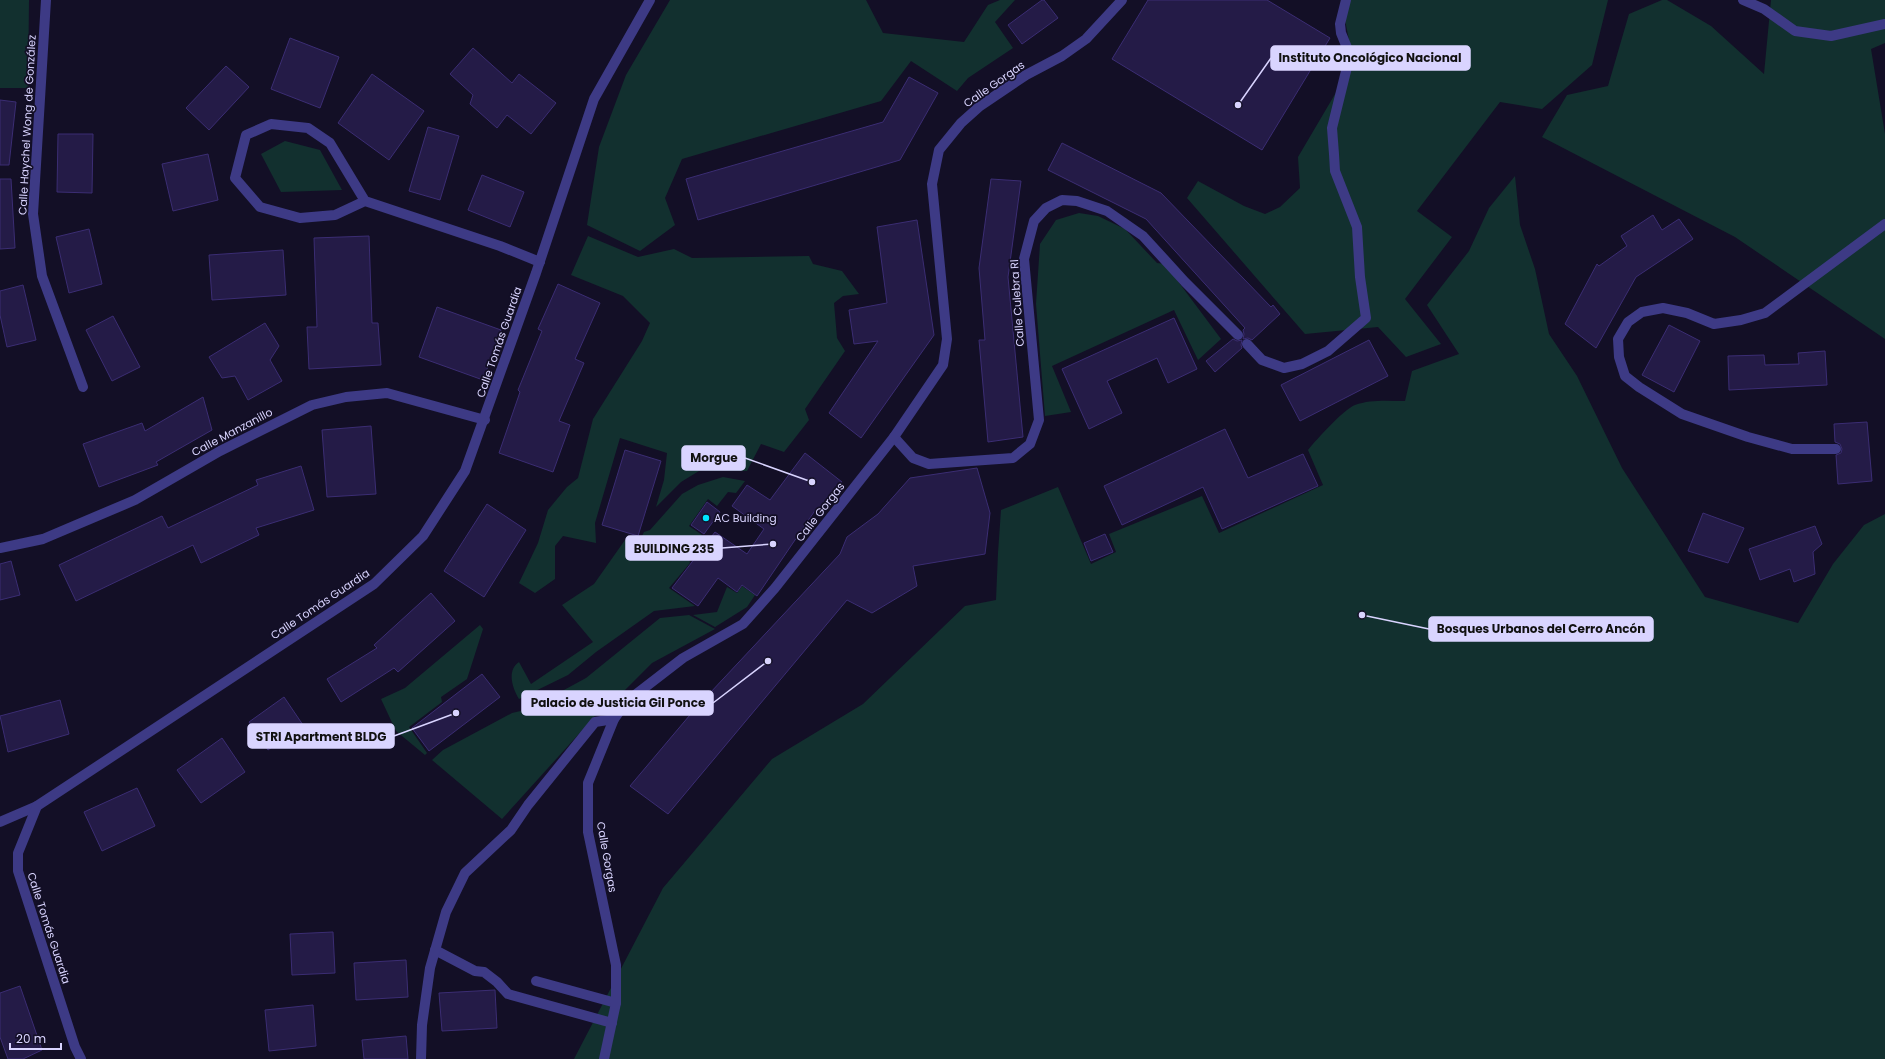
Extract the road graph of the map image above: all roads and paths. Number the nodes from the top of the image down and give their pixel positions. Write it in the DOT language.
graph roads {
  1 [pos="46,0"];
  2 [pos="650,0"];
  3 [pos="1122,0"];
  4 [pos="1346,0"];
  5 [pos="1743,0"];
  6 [pos="1883,25"];
  7 [pos="365,201"];
  8 [pos="1885,224"];
  9 [pos="540,262"];
  10 [pos="1238,335"];
  11 [pos="1247,344"];
  12 [pos="83,387"];
  13 [pos="485,420"];
  14 [pos="894,437"];
  15 [pos="1836,449"];
  16 [pos="0,548"];
  17 [pos="614,719"];
  18 [pos="37,806"];
  19 [pos="0,822"];
  20 [pos="435,950"];
  21 [pos="536,981"];
  22 [pos="616,1003"];
  23 [pos="612,1023"];
  24 [pos="81,1059"];
  25 [pos="421,1059"];
  26 [pos="604,1059"];
  1 -- 12 [label="street, Calle Haychel Wong de González"];
  2 -- 9 [label="street, Calle Tomás Guardia"];
  3 -- 14 [label="street, Calle Gorgas"];
  4 -- 11 [label="street"];
  5 -- 6 [label="street"];
  7 -- 7 [label="street"];
  7 -- 9 [label="street"];
  8 -- 15 [label="street"];
  9 -- 13 [label="street, Calle Tomás Guardia"];
  10 -- 14 [label="street, Calle Culebra Rl"];
  13 -- 16 [label="street, Calle Manzanillo"];
  13 -- 18 [label="street, Calle Tomás Guardia"];
  14 -- 17 [label="street, Calle Gorgas"];
  17 -- 20 [label="street"];
  17 -- 22 [label="street, Calle Gorgas"];
  18 -- 19 [label="street"];
  18 -- 24 [label="street, Calle Tomás Guardia"];
  20 -- 23 [label="street"];
  20 -- 25 [label="street"];
  21 -- 22 [label="street"];
  22 -- 23 [label="street, Calle Gorgas"];
  23 -- 26 [label="street, Calle Gorgas"];
}
